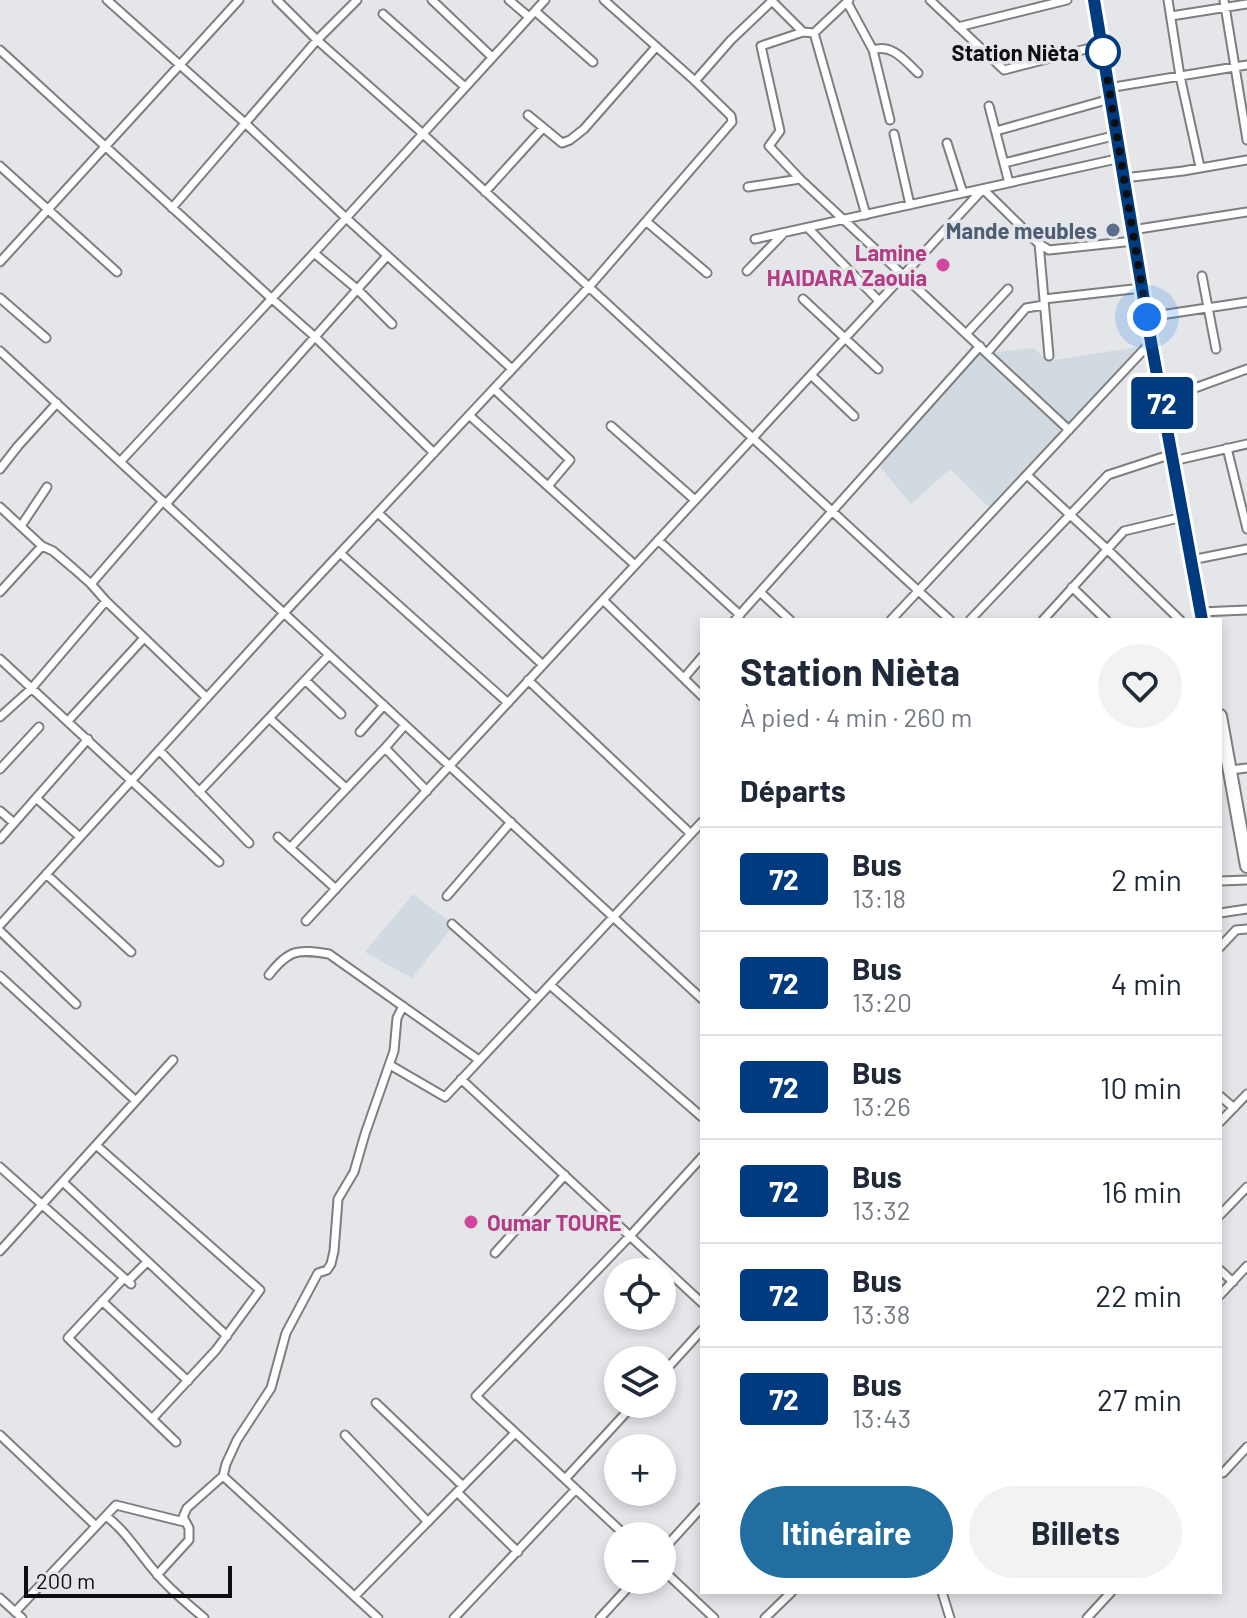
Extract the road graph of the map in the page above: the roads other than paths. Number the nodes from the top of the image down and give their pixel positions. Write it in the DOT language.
graph roads {
  1 [pos="107,0"];
  2 [pos="239,0"];
  3 [pos="277,0"];
  4 [pos="357,0"];
  5 [pos="432,0"];
  6 [pos="509,0"];
  7 [pos="545,0"];
  8 [pos="604,0"];
  9 [pos="772,0"];
  10 [pos="930,0"];
  11 [pos="1067,0"];
  12 [pos="1094,0"];
  13 [pos="1168,0"];
  14 [pos="848,1"];
  15 [pos="1225,4"];
  16 [pos="1247,4"];
  17 [pos="383,14"];
  18 [pos="532,14"];
  19 [pos="1171,16"];
  20 [pos="958,27"];
  21 [pos="803,32"];
  22 [pos="814,33"];
  23 [pos="317,40"];
  24 [pos="1102,45"];
  25 [pos="656,47"];
  26 [pos="0,50"];
  27 [pos="873,50"];
  28 [pos="492,57"];
  29 [pos="593,62"];
  30 [pos="1247,65"];
  31 [pos="179,66"];
  32 [pos="1235,67"];
  33 [pos="918,73"];
  34 [pos="1180,76"];
  35 [pos="695,81"];
  36 [pos="465,87"];
  37 [pos="1109,93"];
  38 [pos="989,106"];
  39 [pos="1244,106"];
  40 [pos="528,115"];
  41 [pos="890,120"];
  42 [pos="245,123"];
  43 [pos="543,128"];
  44 [pos="996,131"];
  45 [pos="422,133"];
  46 [pos="894,134"];
  47 [pos="1117,135"];
  48 [pos="1247,140"];
  49 [pos="947,143"];
  50 [pos="105,146"];
  51 [pos="1121,158"];
  52 [pos="1247,160"];
  53 [pos="1004,163"];
  54 [pos="0,166"];
  55 [pos="1200,167"];
  56 [pos="1124,178"];
  57 [pos="800,179"];
  58 [pos="1009,183"];
  59 [pos="748,187"];
  60 [pos="983,189"];
  61 [pos="485,192"];
  62 [pos="963,193"];
  63 [pos="910,205"];
  64 [pos="172,208"];
  65 [pos="48,209"];
  66 [pos="1247,212"];
  67 [pos="866,215"];
  68 [pos="345,217"];
  69 [pos="844,219"];
  70 [pos="647,222"];
  71 [pos="808,228"];
  72 [pos="783,233"];
  73 [pos="1133,235"];
  74 [pos="755,239"];
  75 [pos="1038,243"];
  76 [pos="314,253"];
  77 [pos="387,256"];
  78 [pos="0,262"];
  79 [pos="747,271"];
  80 [pos="117,272"];
  81 [pos="707,273"];
  82 [pos="903,275"];
  83 [pos="1202,276"];
  84 [pos="589,287"];
  85 [pos="1142,288"];
  86 [pos="357,289"];
  87 [pos="1008,289"];
  88 [pos="0,298"];
  89 [pos="271,298"];
  90 [pos="803,299"];
  91 [pos="879,301"];
  92 [pos="1044,302"];
  93 [pos="1247,302"];
  94 [pos="1208,308"];
  95 [pos="1147,317"];
  96 [pos="392,324"];
  97 [pos="966,334"];
  98 [pos="314,336"];
  99 [pos="46,338"];
  100 [pos="845,338"];
  101 [pos="1151,342"];
  102 [pos="980,346"];
  103 [pos="1216,349"];
  104 [pos="0,351"];
  105 [pos="987,353"];
  106 [pos="1049,356"];
  107 [pos="512,369"];
  108 [pos="878,369"];
  109 [pos="1247,369"];
  110 [pos="811,375"];
  111 [pos="494,389"];
  112 [pos="1162,400"];
  113 [pos="57,403"];
  114 [pos="469,415"];
  115 [pos="854,416"];
  116 [pos="611,426"];
  117 [pos="1069,430"];
  118 [pos="753,438"];
  119 [pos="1247,444"];
  120 [pos="1227,448"];
  121 [pos="434,453"];
  122 [pos="1172,457"];
  123 [pos="120,462"];
  124 [pos="0,469"];
  125 [pos="1027,475"];
  126 [pos="548,486"];
  127 [pos="47,487"];
  128 [pos="1243,495"];
  129 [pos="695,500"];
  130 [pos="164,503"];
  131 [pos="0,507"];
  132 [pos="833,512"];
  133 [pos="378,513"];
  134 [pos="1070,515"];
  135 [pos="1183,517"];
  136 [pos="21,526"];
  137 [pos="1247,529"];
  138 [pos="658,540"];
  139 [pos="42,546"];
  140 [pos="1107,549"];
  141 [pos="1247,549"];
  142 [pos="340,553"];
  143 [pos="1191,560"];
  144 [pos="635,565"];
  145 [pos="91,584"];
  146 [pos="1072,587"];
  147 [pos="918,591"];
  148 [pos="0,592"];
  149 [pos="760,592"];
  150 [pos="603,600"];
  151 [pos="106,601"];
  152 [pos="1247,610"];
  153 [pos="284,613"];
  154 [pos="1198,617"];
  155 [pos="738,618"];
  156 [pos="788,618"];
  157 [pos="893,618"];
  158 [pos="948,618"];
  159 [pos="972,618"];
  160 [pos="1045,618"];
  161 [pos="1104,618"];
  162 [pos="1178,618"];
  163 [pos="144,638"];
  164 [pos="329,655"];
  165 [pos="0,659"];
  166 [pos="700,659"];
  167 [pos="543,665"];
  168 [pos="684,678"];
  169 [pos="305,680"];
  170 [pos="528,680"];
  171 [pos="31,689"];
  172 [pos="700,694"];
  173 [pos="207,698"];
  174 [pos="508,703"];
  175 [pos="384,705"];
  176 [pos="341,714"];
  177 [pos="0,717"];
  178 [pos="269,718"];
  179 [pos="68,721"];
  180 [pos="405,725"];
  181 [pos="39,727"];
  182 [pos="360,732"];
  183 [pos="88,739"];
  184 [pos="1222,740"];
  185 [pos="385,748"];
  186 [pos="159,750"];
  187 [pos="449,766"];
  188 [pos="1247,768"];
  189 [pos="0,769"];
  190 [pos="1230,770"];
  191 [pos="132,780"];
  192 [pos="346,788"];
  193 [pos="427,791"];
  194 [pos="199,792"];
  195 [pos="36,798"];
  196 [pos="0,811"];
  197 [pos="511,822"];
  198 [pos="14,823"];
  199 [pos="700,824"];
  200 [pos="691,834"];
  201 [pos="80,837"];
  202 [pos="278,837"];
  203 [pos="0,839"];
  204 [pos="249,843"];
  205 [pos="290,848"];
  206 [pos="219,862"];
  207 [pos="1247,866"];
  208 [pos="46,874"];
  209 [pos="1247,880"];
  210 [pos="1222,881"];
  211 [pos="336,889"];
  212 [pos="447,896"];
  213 [pos="1247,909"];
  214 [pos="1222,913"];
  215 [pos="613,917"];
  216 [pos="306,921"];
  217 [pos="452,924"];
  218 [pos="0,925"];
  219 [pos="1247,929"];
  220 [pos="0,931"];
  221 [pos="1222,945"];
  222 [pos="131,952"];
  223 [pos="269,975"];
  224 [pos="0,976"];
  225 [pos="550,985"];
  226 [pos="700,997"];
  227 [pos="536,999"];
  228 [pos="76,1004"];
  229 [pos="403,1006"];
  230 [pos="173,1060"];
  231 [pos="479,1060"];
  232 [pos="390,1065"];
  233 [pos="461,1079"];
  234 [pos="1247,1094"];
  235 [pos="1222,1098"];
  236 [pos="136,1101"];
  237 [pos="1234,1108"];
  238 [pos="700,1115"];
  239 [pos="1222,1120"];
  240 [pos="96,1145"];
  241 [pos="700,1159"];
  242 [pos="0,1167"];
  243 [pos="565,1175"];
  244 [pos="63,1182"];
  245 [pos="1247,1187"];
  246 [pos="42,1204"];
  247 [pos="1222,1213"];
  248 [pos="630,1236"];
  249 [pos="0,1251"];
  250 [pos="495,1253"];
  251 [pos="147,1262"];
  252 [pos="1247,1266"];
  253 [pos="1222,1272"];
  254 [pos="127,1281"];
  255 [pos="1233,1282"];
  256 [pos="1222,1293"];
  257 [pos="102,1301"];
  258 [pos="700,1301"];
  259 [pos="700,1332"];
  260 [pos="227,1336"];
  261 [pos="676,1359"];
  262 [pos="188,1381"];
  263 [pos="376,1403"];
  264 [pos="621,1418"];
  265 [pos="152,1419"];
  266 [pos="515,1433"];
  267 [pos="0,1435"];
  268 [pos="345,1435"];
  269 [pos="176,1442"];
  270 [pos="1247,1447"];
  271 [pos="1222,1473"];
  272 [pos="223,1476"];
  273 [pos="565,1479"];
  274 [pos="460,1489"];
  275 [pos="576,1489"];
  276 [pos="700,1509"];
  277 [pos="106,1516"];
  278 [pos="184,1522"];
  279 [pos="428,1522"];
  280 [pos="611,1522"];
  281 [pos="96,1526"];
  282 [pos="676,1536"];
  283 [pos="518,1552"];
  284 [pos="157,1575"];
  285 [pos="676,1582"];
  286 [pos="622,1594"];
  287 [pos="790,1594"];
  288 [pos="943,1594"];
  289 [pos="1109,1594"];
  290 [pos="355,1596"];
  291 [pos="0,1598"];
  292 [pos="15,1612"];
  293 [pos="22,1618"];
  294 [pos="204,1618"];
  295 [pos="378,1618"];
  296 [pos="454,1618"];
  297 [pos="600,1618"];
  298 [pos="714,1618"];
  299 [pos="765,1618"];
  300 [pos="950,1618"];
  301 [pos="1087,1618"];
  1 -- 31 [label="street"];
  2 -- 31 [label="street"];
  3 -- 23 [label="street"];
  4 -- 23 [label="street"];
  5 -- 28 [label="street"];
  6 -- 18 [label="street"];
  7 -- 18 [label="street"];
  8 -- 25 [label="street"];
  9 -- 21 [label="street"];
  9 -- 35 [label="street"];
  10 -- 20 [label="street"];
  11 -- 20 [label="street"];
  12 -- 24 [label="main road"];
  13 -- 19 [label="street"];
  14 -- 22 [label="street"];
  14 -- 27 [label="street"];
  15 -- 16 [label="street"];
  15 -- 19 [label="street"];
  15 -- 32 [label="street"];
  17 -- 36 [label="street"];
  18 -- 28 [label="street"];
  18 -- 29 [label="street"];
  19 -- 34 [label="street"];
  20 -- 24 [label="street"];
  21 -- 22 [label="street"];
  21 -- 57 [label="street"];
  22 -- 67 [label="street"];
  23 -- 42 [label="street"];
  23 -- 45 [label="street"];
  24 -- 37 [label="main road"];
  25 -- 35 [label="street"];
  25 -- 43 [label="street"];
  26 -- 50 [label="street"];
  27 -- 33 [label="street"];
  27 -- 41 [label="street"];
  28 -- 36 [label="street"];
  30 -- 32 [label="street"];
  31 -- 42 [label="street"];
  31 -- 50 [label="street"];
  32 -- 34 [label="street"];
  32 -- 39 [label="street"];
  34 -- 37 [label="street"];
  34 -- 55 [label="street"];
  35 -- 70 [label="street"];
  36 -- 45 [label="street"];
  37 -- 44 [label="street"];
  37 -- 47 [label="main road"];
  38 -- 44 [label="street"];
  39 -- 48 [label="street"];
  40 -- 43 [label="street"];
  42 -- 64 [label="street"];
  42 -- 68 [label="street"];
  43 -- 61 [label="street"];
  44 -- 53 [label="street"];
  45 -- 61 [label="street"];
  45 -- 68 [label="street"];
  46 -- 63 [label="street"];
  47 -- 51 [label="main road"];
  47 -- 53 [label="street"];
  49 -- 62 [label="street"];
  50 -- 64 [label="street"];
  50 -- 65 [label="street"];
  51 -- 56 [label="main road"];
  51 -- 58 [label="street"];
  52 -- 55 [label="street"];
  53 -- 58 [label="street"];
  54 -- 65 [label="street"];
  55 -- 56 [label="street"];
  56 -- 73 [label="main road"];
  57 -- 59 [label="street"];
  57 -- 69 [label="street"];
  58 -- 60 [label="street"];
  60 -- 62 [label="street"];
  60 -- 75 [label="street"];
  60 -- 82 [label="street"];
  61 -- 84 [label="street"];
  62 -- 63 [label="street"];
  63 -- 67 [label="street"];
  64 -- 89 [label="street"];
  65 -- 78 [label="street"];
  65 -- 80 [label="street"];
  66 -- 73 [label="street"];
  67 -- 69 [label="street"];
  68 -- 76 [label="street"];
  68 -- 77 [label="street"];
  69 -- 71 [label="street"];
  69 -- 82 [label="street"];
  70 -- 81 [label="street"];
  70 -- 84 [label="street"];
  71 -- 72 [label="street"];
  71 -- 91 [label="street"];
  72 -- 74 [label="street"];
  72 -- 79 [label="street"];
  73 -- 75 [label="street"];
  73 -- 85 [label="main road"];
  75 -- 92 [label="street"];
  76 -- 86 [label="street"];
  76 -- 89 [label="street"];
  77 -- 86 [label="street"];
  77 -- 107 [label="street"];
  82 -- 91 [label="street"];
  82 -- 97 [label="street"];
  83 -- 94 [label="street"];
  84 -- 107 [label="street"];
  84 -- 118 [label="street"];
  85 -- 92 [label="street"];
  85 -- 95 [label="main road"];
  86 -- 96 [label="street"];
  86 -- 98 [label="street"];
  87 -- 97 [label="street"];
  88 -- 99 [label="street"];
  89 -- 98 [label="street"];
  89 -- 123 [label="street"];
  90 -- 100 [label="street"];
  91 -- 100 [label="street"];
  92 -- 105 [label="street"];
  92 -- 106 [label="street"];
  93 -- 94 [label="street"];
  94 -- 95 [label="street"];
  94 -- 103 [label="street"];
  95 -- 101 [label="main road"];
  97 -- 102 [label="street"];
  98 -- 121 [label="street"];
  98 -- 130 [label="street"];
  100 -- 108 [label="street"];
  100 -- 110 [label="street"];
  101 -- 112 [label="main road"];
  101 -- 117 [label="street"];
  102 -- 105 [label="street"];
  102 -- 132 [label="street"];
  104 -- 113 [label="street"];
  105 -- 117 [label="street"];
  107 -- 111 [label="street"];
  109 -- 112 [label="street"];
  110 -- 115 [label="street"];
  110 -- 118 [label="street"];
  111 -- 114 [label="street"];
  111 -- 126 [label="street"];
  112 -- 122 [label="main road"];
  113 -- 123 [label="street"];
  113 -- 124 [label="street"];
  114 -- 121 [label="street"];
  114 -- 126 [label="street"];
  116 -- 129 [label="street"];
  117 -- 125 [label="street"];
  118 -- 129 [label="street"];
  118 -- 132 [label="street"];
  119 -- 120 [label="street"];
  120 -- 122 [label="street"];
  120 -- 128 [label="street"];
  121 -- 133 [label="street"];
  122 -- 134 [label="street"];
  122 -- 135 [label="main road"];
  123 -- 130 [label="street"];
  125 -- 134 [label="street"];
  125 -- 147 [label="street"];
  126 -- 144 [label="street"];
  127 -- 136 [label="street"];
  128 -- 137 [label="street"];
  129 -- 138 [label="street"];
  130 -- 145 [label="street"];
  130 -- 153 [label="street"];
  131 -- 136 [label="street"];
  132 -- 147 [label="street"];
  132 -- 149 [label="street"];
  133 -- 142 [label="street"];
  133 -- 167 [label="street"];
  134 -- 140 [label="street"];
  134 -- 159 [label="street"];
  135 -- 140 [label="street"];
  135 -- 143 [label="main road"];
  136 -- 139 [label="street"];
  138 -- 144 [label="street"];
  138 -- 155 [label="street"];
  139 -- 145 [label="street"];
  139 -- 148 [label="street"];
  140 -- 146 [label="street"];
  140 -- 162 [label="street"];
  141 -- 143 [label="street"];
  142 -- 153 [label="street"];
  142 -- 174 [label="street"];
  143 -- 154 [label="main road"];
  144 -- 150 [label="street"];
  145 -- 151 [label="street"];
  146 -- 160 [label="street"];
  146 -- 161 [label="street"];
  147 -- 157 [label="street"];
  147 -- 158 [label="street"];
  149 -- 155 [label="street"];
  149 -- 156 [label="street"];
  150 -- 167 [label="street"];
  150 -- 168 [label="street"];
  151 -- 163 [label="street"];
  151 -- 171 [label="street"];
  152 -- 154 [label="street"];
  153 -- 164 [label="street"];
  153 -- 173 [label="street"];
  163 -- 173 [label="street"];
  163 -- 179 [label="street"];
  164 -- 169 [label="street"];
  164 -- 175 [label="street"];
  165 -- 171 [label="street"];
  166 -- 168 [label="street"];
  167 -- 170 [label="street"];
  168 -- 172 [label="street"];
  169 -- 176 [label="street"];
  169 -- 178 [label="street"];
  170 -- 174 [label="street"];
  170 -- 200 [label="street"];
  171 -- 177 [label="street"];
  171 -- 179 [label="street"];
  173 -- 186 [label="street"];
  174 -- 187 [label="street"];
  175 -- 180 [label="street"];
  175 -- 182 [label="street"];
  178 -- 192 [label="street"];
  178 -- 194 [label="street"];
  179 -- 183 [label="street"];
  180 -- 185 [label="street"];
  180 -- 187 [label="street"];
  181 -- 189 [label="street"];
  183 -- 191 [label="street"];
  183 -- 195 [label="street"];
  184 -- 190 [label="main road"];
  185 -- 192 [label="street"];
  185 -- 193 [label="street"];
  186 -- 191 [label="street"];
  186 -- 194 [label="street"];
  187 -- 193 [label="street"];
  187 -- 197 [label="street"];
  188 -- 190 [label="street"];
  190 -- 207 [label="main road"];
  191 -- 201 [label="street"];
  191 -- 206 [label="street"];
  192 -- 205 [label="street"];
  193 -- 211 [label="street"];
  194 -- 204 [label="street"];
  195 -- 198 [label="street"];
  195 -- 201 [label="street"];
  196 -- 198 [label="street"];
  197 -- 212 [label="street"];
  197 -- 215 [label="street"];
  198 -- 203 [label="street"];
  199 -- 200 [label="street"];
  200 -- 215 [label="street"];
  201 -- 208 [label="street"];
  202 -- 205 [label="street"];
  205 -- 211 [label="street"];
  208 -- 218 [label="street"];
  208 -- 222 [label="street"];
  209 -- 210 [label="street"];
  211 -- 216 [label="street"];
  213 -- 214 [label="street"];
  215 -- 225 [label="street"];
  215 -- 226 [label="street"];
  217 -- 227 [label="street"];
  219 -- 221 [label="street"];
  220 -- 228 [label="street"];
  223 -- 229 [label="street"];
  224 -- 236 [label="street"];
  225 -- 227 [label="street"];
  225 -- 238 [label="street"];
  227 -- 231 [label="street"];
  229 -- 231 [label="street"];
  229 -- 232 [label="street"];
  230 -- 236 [label="street"];
  231 -- 233 [label="street"];
  232 -- 233 [label="street"];
  232 -- 272 [label="street"];
  233 -- 243 [label="street"];
  234 -- 237 [label="street"];
  235 -- 237 [label="street"];
  236 -- 240 [label="street"];
  237 -- 239 [label="street"];
  240 -- 244 [label="street"];
  240 -- 260 [label="street"];
  241 -- 248 [label="street"];
  242 -- 246 [label="street"];
  243 -- 248 [label="street"];
  243 -- 250 [label="street"];
  244 -- 246 [label="street"];
  244 -- 251 [label="street"];
  245 -- 247 [label="street"];
  246 -- 249 [label="street"];
  246 -- 254 [label="street"];
  248 -- 258 [label="street"];
  248 -- 266 [label="street"];
  251 -- 254 [label="street"];
  251 -- 260 [label="street"];
  252 -- 255 [label="street"];
  253 -- 255 [label="street"];
  254 -- 257 [label="street"];
  255 -- 256 [label="street"];
  257 -- 262 [label="street"];
  257 -- 265 [label="street"];
  259 -- 261 [label="street"];
  260 -- 262 [label="street"];
  262 -- 265 [label="street"];
  263 -- 274 [label="street"];
  264 -- 273 [label="street"];
  265 -- 269 [label="street"];
  266 -- 273 [label="street"];
  266 -- 274 [label="street"];
  267 -- 281 [label="street"];
  268 -- 279 [label="street"];
  270 -- 271 [label="street"];
  272 -- 278 [label="street"];
  272 -- 290 [label="street"];
  273 -- 275 [label="street"];
  274 -- 279 [label="street"];
  274 -- 283 [label="street"];
  275 -- 280 [label="street"];
  275 -- 283 [label="street"];
  276 -- 282 [label="street"];
  277 -- 278 [label="street"];
  277 -- 281 [label="street"];
  277 -- 284 [label="street"];
  278 -- 284 [label="street"];
  279 -- 290 [label="street"];
  281 -- 292 [label="street"];
  283 -- 296 [label="street"];
  284 -- 294 [label="street"];
  285 -- 298 [label="street"];
  286 -- 297 [label="street"];
  287 -- 299 [label="street"];
  288 -- 300 [label="street"];
  289 -- 301 [label="street"];
  290 -- 295 [label="street"];
  291 -- 292 [label="street"];
  292 -- 293 [label="street"];
}
